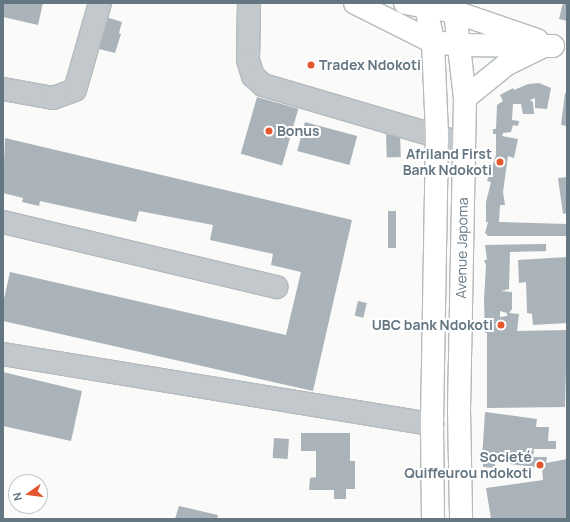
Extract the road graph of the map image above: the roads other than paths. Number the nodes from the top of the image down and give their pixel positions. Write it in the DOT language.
graph roads {
  1 [pos="100,3"];
  2 [pos="249,3"];
  3 [pos="355,3"];
  4 [pos="405,3"];
  5 [pos="427,6"];
  6 [pos="453,8"];
  7 [pos="433,42"];
  8 [pos="460,45"];
  9 [pos="554,47"];
  10 [pos="3,89"];
  11 [pos="465,98"];
  12 [pos="436,135"];
  13 [pos="464,144"];
  14 [pos="3,222"];
  15 [pos="276,287"];
  16 [pos="3,354"];
  17 [pos="432,424"];
  18 [pos="433,519"];
  19 [pos="461,519"];
  1 -- 10 [label="lane"];
  2 -- 12 [label="lane"];
  3 -- 7 [label="main road"];
  4 -- 5 [label="main road"];
  5 -- 6 [label="main road"];
  5 -- 7 [label="main road, Avenue Japoma"];
  6 -- 8 [label="main road, Avenue Japoma"];
  6 -- 9 [label="main road"];
  7 -- 8 [label="main road"];
  7 -- 12 [label="main road, Avenue Japoma"];
  8 -- 9 [label="main road"];
  8 -- 11 [label="main road, Avenue Japoma"];
  9 -- 11 [label="main road"];
  11 -- 13 [label="main road, Avenue Japoma"];
  12 -- 13 [label="lane"];
  12 -- 17 [label="main road, Avenue Japoma"];
  13 -- 19 [label="main road, Avenue Japoma"];
  14 -- 15 [label="lane"];
  16 -- 17 [label="lane"];
  17 -- 18 [label="main road, Avenue Japoma"];
}
